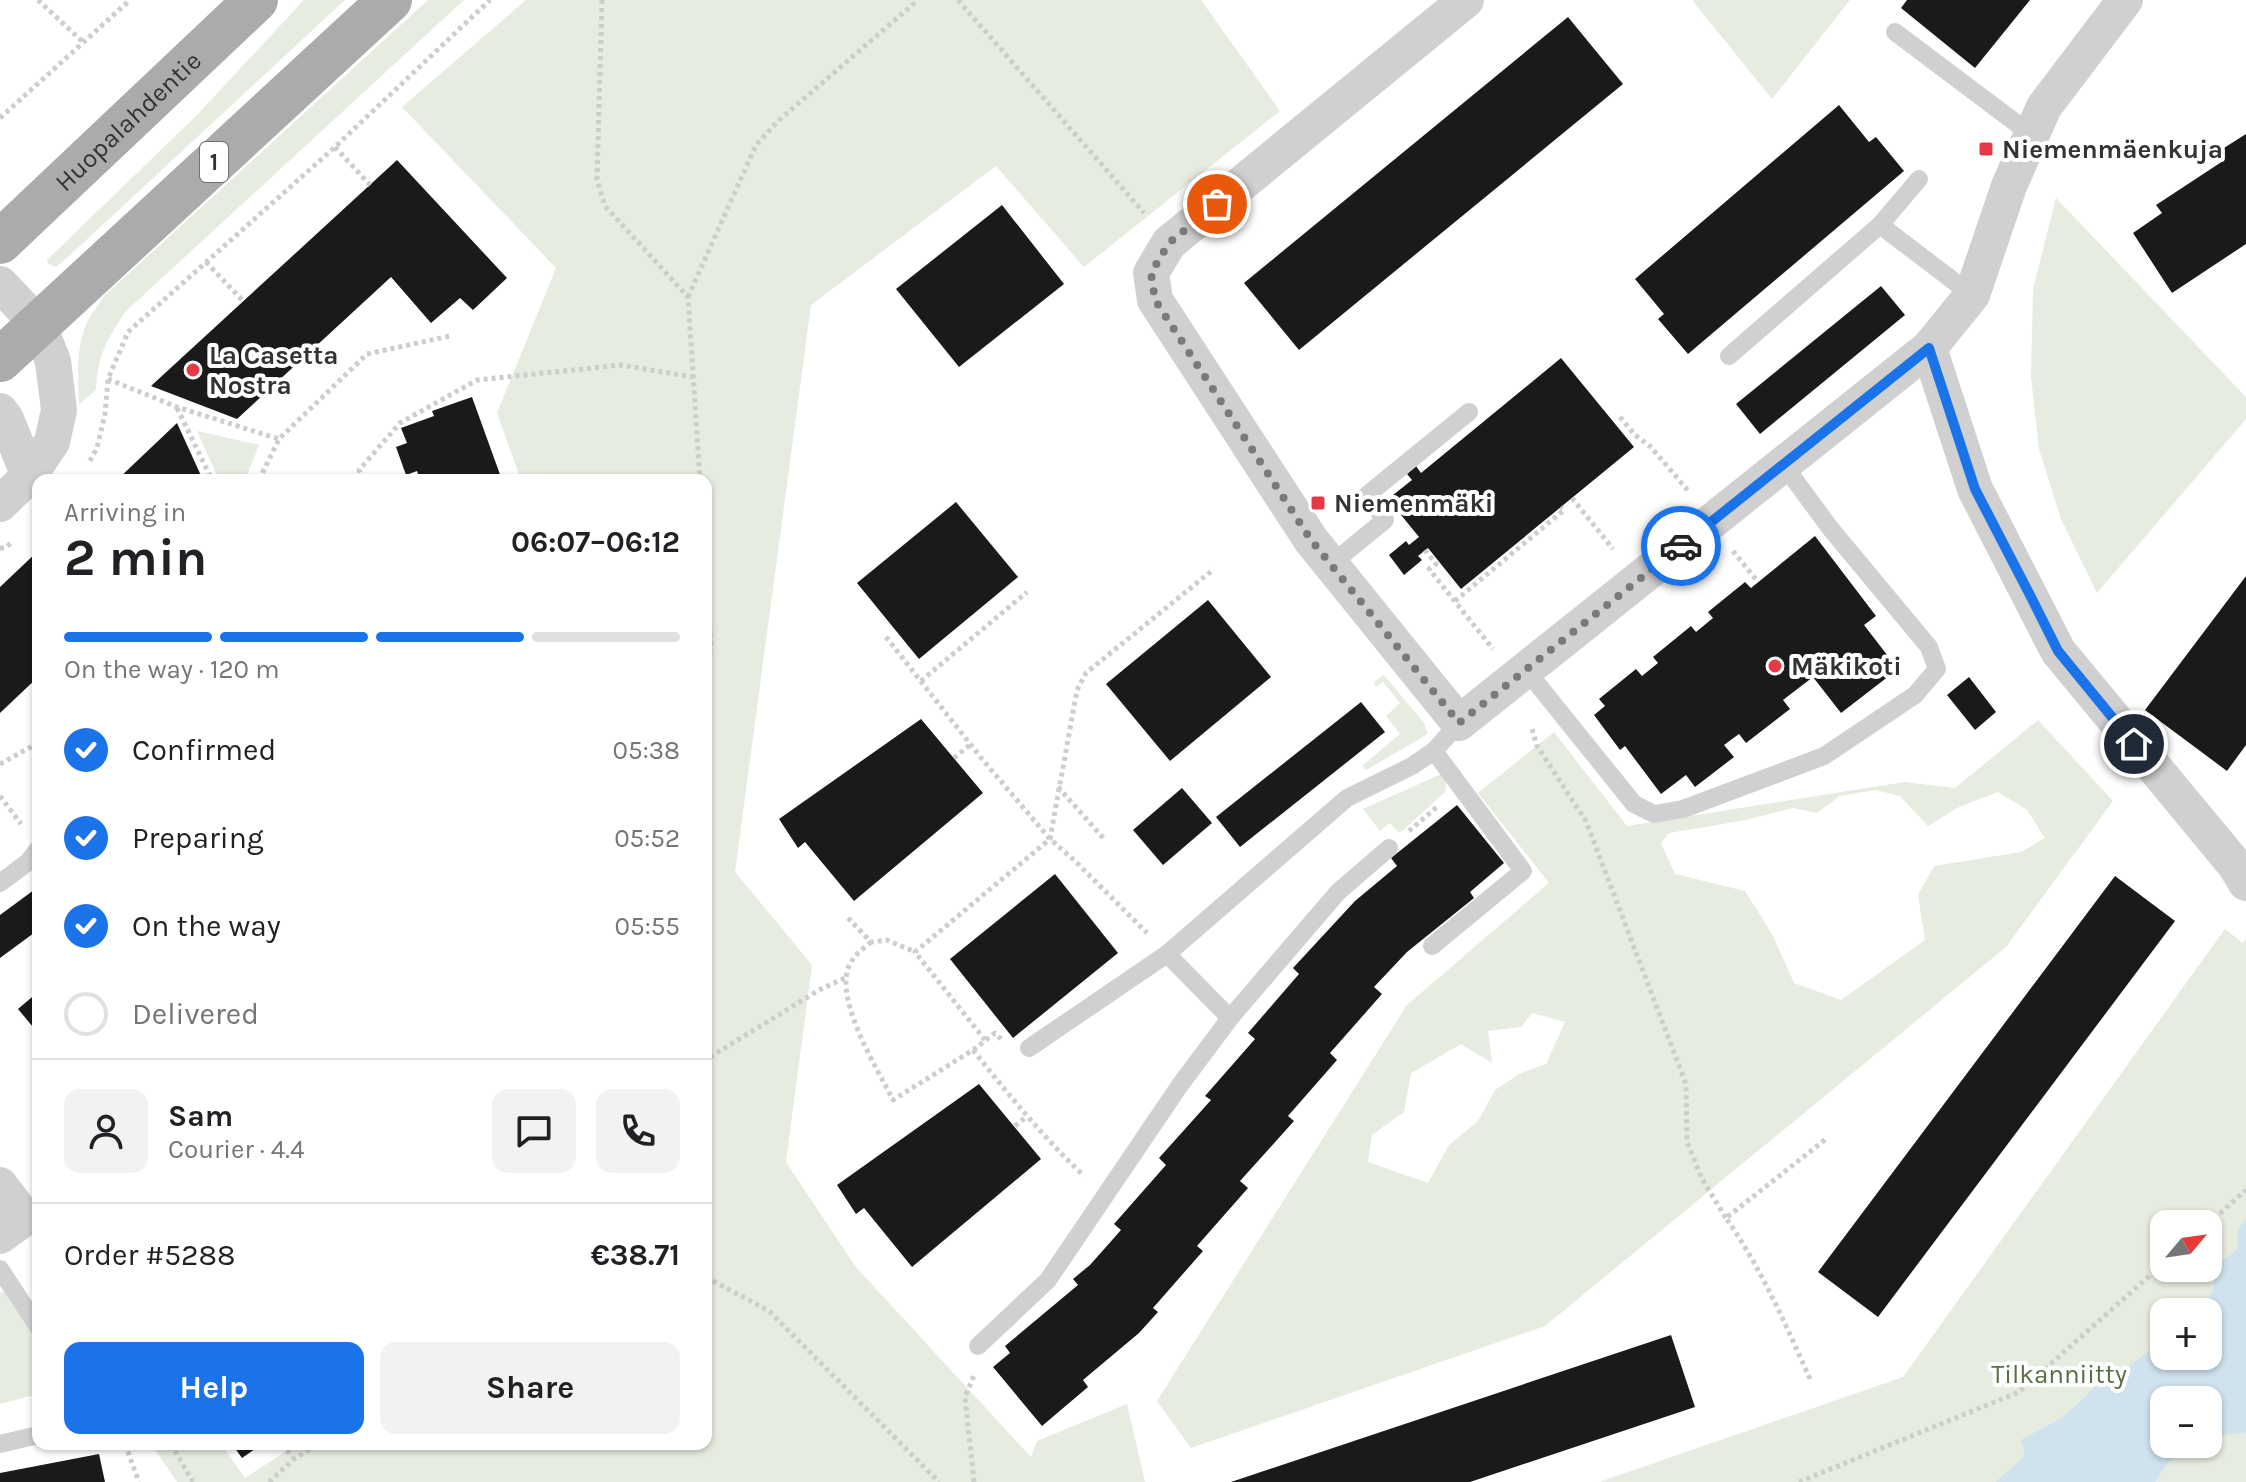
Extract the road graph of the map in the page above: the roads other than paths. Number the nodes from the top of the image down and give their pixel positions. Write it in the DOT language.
graph roads {
  1 [pos="256,0"];
  2 [pos="390,0"];
  3 [pos="1466,0"];
  4 [pos="2125,0"];
  5 [pos="1895,32"];
  6 [pos="2032,135"];
  7 [pos="1919,179"];
  8 [pos="1880,225"];
  9 [pos="0,242"];
  10 [pos="0,284"];
  11 [pos="1972,295"];
  12 [pos="38,324"];
  13 [pos="1929,348"];
  14 [pos="1729,356"];
  15 [pos="0,360"];
  16 [pos="0,411"];
  17 [pos="1469,412"];
  18 [pos="1783,464"];
  19 [pos="29,476"];
  20 [pos="0,504"];
  21 [pos="1330,565"];
  22 [pos="1512,667"];
  23 [pos="1459,723"];
  24 [pos="1434,751"];
  25 [pos="1389,848"];
  26 [pos="32,857"];
  27 [pos="0,883"];
  28 [pos="2246,883"];
  29 [pos="1432,946"];
  30 [pos="1167,954"];
  31 [pos="1230,1018"];
  32 [pos="1029,1048"];
  33 [pos="0,1185"];
  34 [pos="0,1236"];
  35 [pos="0,1269"];
  36 [pos="32,1318"];
  37 [pos="978,1346"];
  38 [pos="32,1436"];
  39 [pos="0,1444"];
  1 -- 9 [label="main road, Huopalahdentie"];
  2 -- 12 [label="main road, 1"];
  3 -- 21 [label="street"];
  4 -- 6 [label="street"];
  5 -- 6 [label="lane"];
  6 -- 11 [label="street"];
  7 -- 8 [label="lane"];
  8 -- 11 [label="lane"];
  8 -- 14 [label="lane"];
  10 -- 12 [label="street"];
  11 -- 13 [label="street"];
  12 -- 15 [label="main road, 1"];
  12 -- 19 [label="street"];
  13 -- 18 [label="street"];
  13 -- 28 [label="street"];
  16 -- 19 [label="street"];
  17 -- 21 [label="lane"];
  18 -- 22 [label="street"];
  18 -- 22 [label="lane"];
  19 -- 20 [label="street"];
  21 -- 23 [label="street"];
  22 -- 23 [label="street"];
  23 -- 24 [label="lane"];
  24 -- 29 [label="lane"];
  24 -- 30 [label="lane"];
  25 -- 31 [label="lane"];
  26 -- 27 [label="lane"];
  30 -- 31 [label="lane"];
  30 -- 32 [label="lane"];
  31 -- 37 [label="lane"];
  33 -- 34 [label="street"];
  35 -- 36 [label="lane"];
  38 -- 39 [label="lane"];
}
